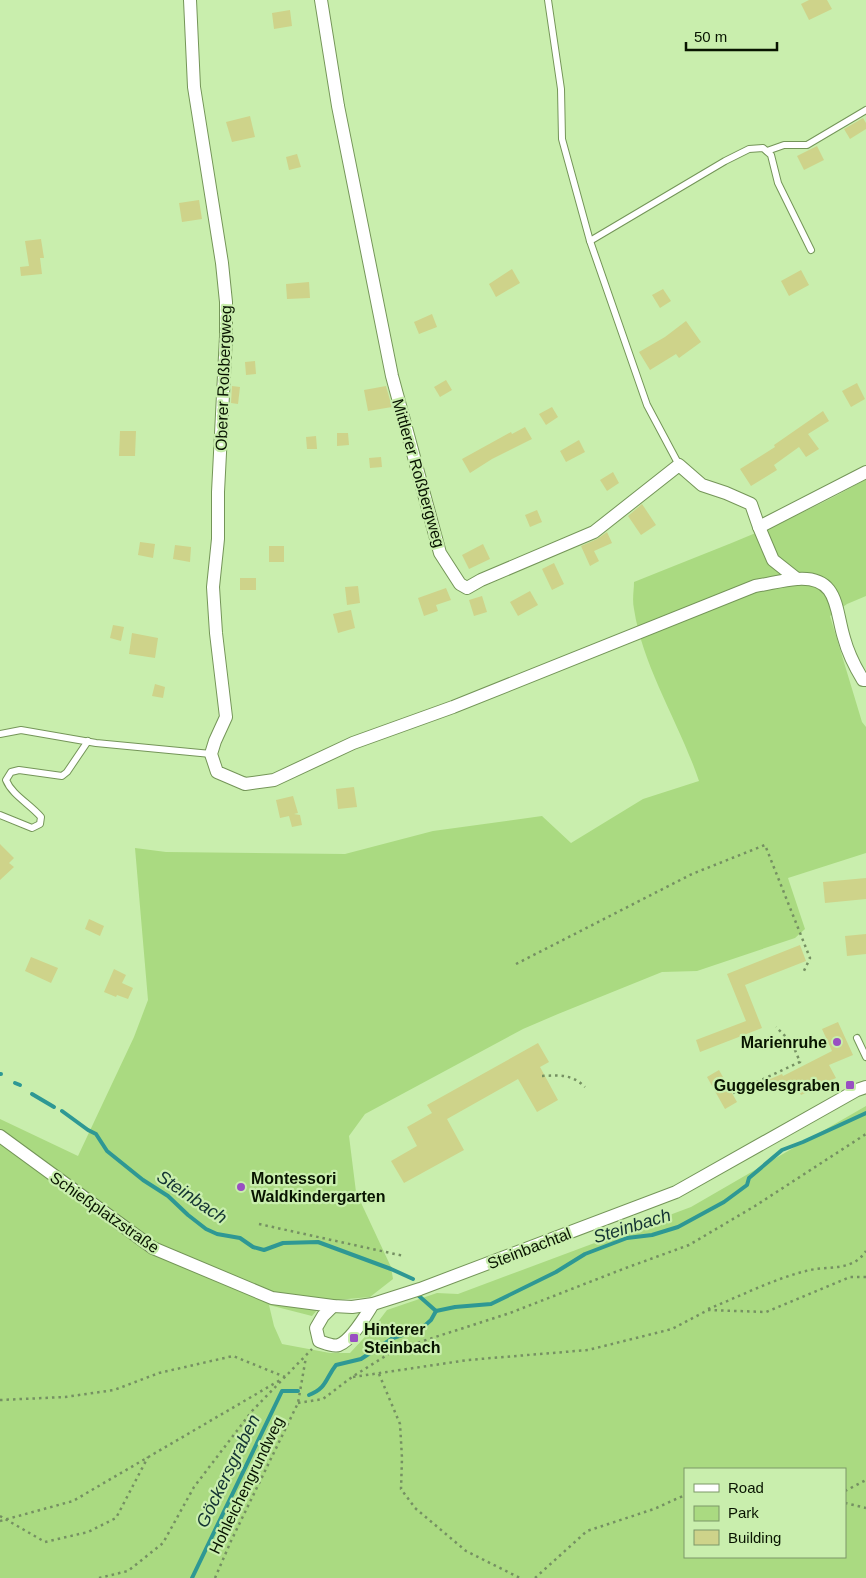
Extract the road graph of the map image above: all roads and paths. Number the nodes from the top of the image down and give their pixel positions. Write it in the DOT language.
graph roads {
  1 [pos="190,0"];
  2 [pos="321,0"];
  3 [pos="548,0"];
  4 [pos="866,110"];
  5 [pos="767,152"];
  6 [pos="590,241"];
  7 [pos="810,250"];
  8 [pos="679,465"];
  9 [pos="866,472"];
  10 [pos="758,527"];
  11 [pos="797,579"];
  12 [pos="866,680"];
  13 [pos="0,734"];
  14 [pos="88,741"];
  15 [pos="211,754"];
  16 [pos="0,815"];
  17 [pos="516,964"];
  18 [pos="803,973"];
  19 [pos="776,1028"];
  20 [pos="857,1038"];
  21 [pos="866,1058"];
  22 [pos="542,1076"];
  23 [pos="584,1086"];
  24 [pos="866,1087"];
  25 [pos="733,1093"];
  26 [pos="866,1134"];
  27 [pos="0,1136"];
  28 [pos="259,1224"];
  29 [pos="866,1251"];
  30 [pos="404,1256"];
  31 [pos="866,1277"];
  32 [pos="373,1304"];
  33 [pos="333,1306"];
  34 [pos="708,1310"];
  35 [pos="379,1374"];
  36 [pos="285,1377"];
  37 [pos="352,1377"];
  38 [pos="0,1400"];
  39 [pos="298,1403"];
  40 [pos="148,1456"];
  41 [pos="866,1480"];
  42 [pos="846,1490"];
  43 [pos="684,1495"];
  44 [pos="846,1503"];
  45 [pos="866,1508"];
  46 [pos="0,1516"];
  47 [pos="4,1519"];
  48 [pos="0,1522"];
  49 [pos="215,1574"];
  50 [pos="99,1578"];
  51 [pos="210,1578"];
  52 [pos="215,1578"];
  53 [pos="520,1578"];
  54 [pos="535,1578"];
  1 -- 15 [label="street, Oberer Roßbergweg"];
  2 -- 8 [label="street, Mittlerer Roßbergweg"];
  3 -- 6 [label="lane"];
  4 -- 5 [label="lane"];
  5 -- 6 [label="lane"];
  5 -- 7 [label="lane"];
  6 -- 8 [label="lane"];
  8 -- 10 [label="street"];
  9 -- 10 [label="street"];
  10 -- 11 [label="street"];
  11 -- 12 [label="street"];
  11 -- 15 [label="street"];
  13 -- 14 [label="lane"];
  14 -- 15 [label="lane"];
  14 -- 16 [label="lane"];
  17 -- 18 [label="path"];
  19 -- 25 [label="path"];
  20 -- 21 [label="lane"];
  22 -- 23 [label="path"];
  24 -- 32 [label="street, Steinbachtal"];
  26 -- 37 [label="path"];
  27 -- 33 [label="street, Schießplatzstraße"];
  28 -- 30 [label="path"];
  29 -- 34 [label="path"];
  31 -- 34 [label="path"];
  32 -- 33 [label="street, Steinbachtal"];
  32 -- 33 [label="street"];
  34 -- 35 [label="path"];
  35 -- 37 [label="path"];
  35 -- 53 [label="path"];
  36 -- 38 [label="path"];
  36 -- 39 [label="path, Hohleichengrundweg"];
  36 -- 40 [label="path"];
  36 -- 50 [label="path"];
  37 -- 39 [label="path"];
  39 -- 49 [label="path, Hohleichengrundweg"];
  40 -- 47 [label="path"];
  40 -- 47 [label="path"];
  41 -- 42 [label="path"];
  43 -- 54 [label="path"];
  44 -- 45 [label="path"];
  46 -- 47 [label="path"];
  47 -- 48 [label="path"];
  49 -- 51 [label="path"];
  49 -- 52 [label="path, Hohleichengrundweg"];
}
